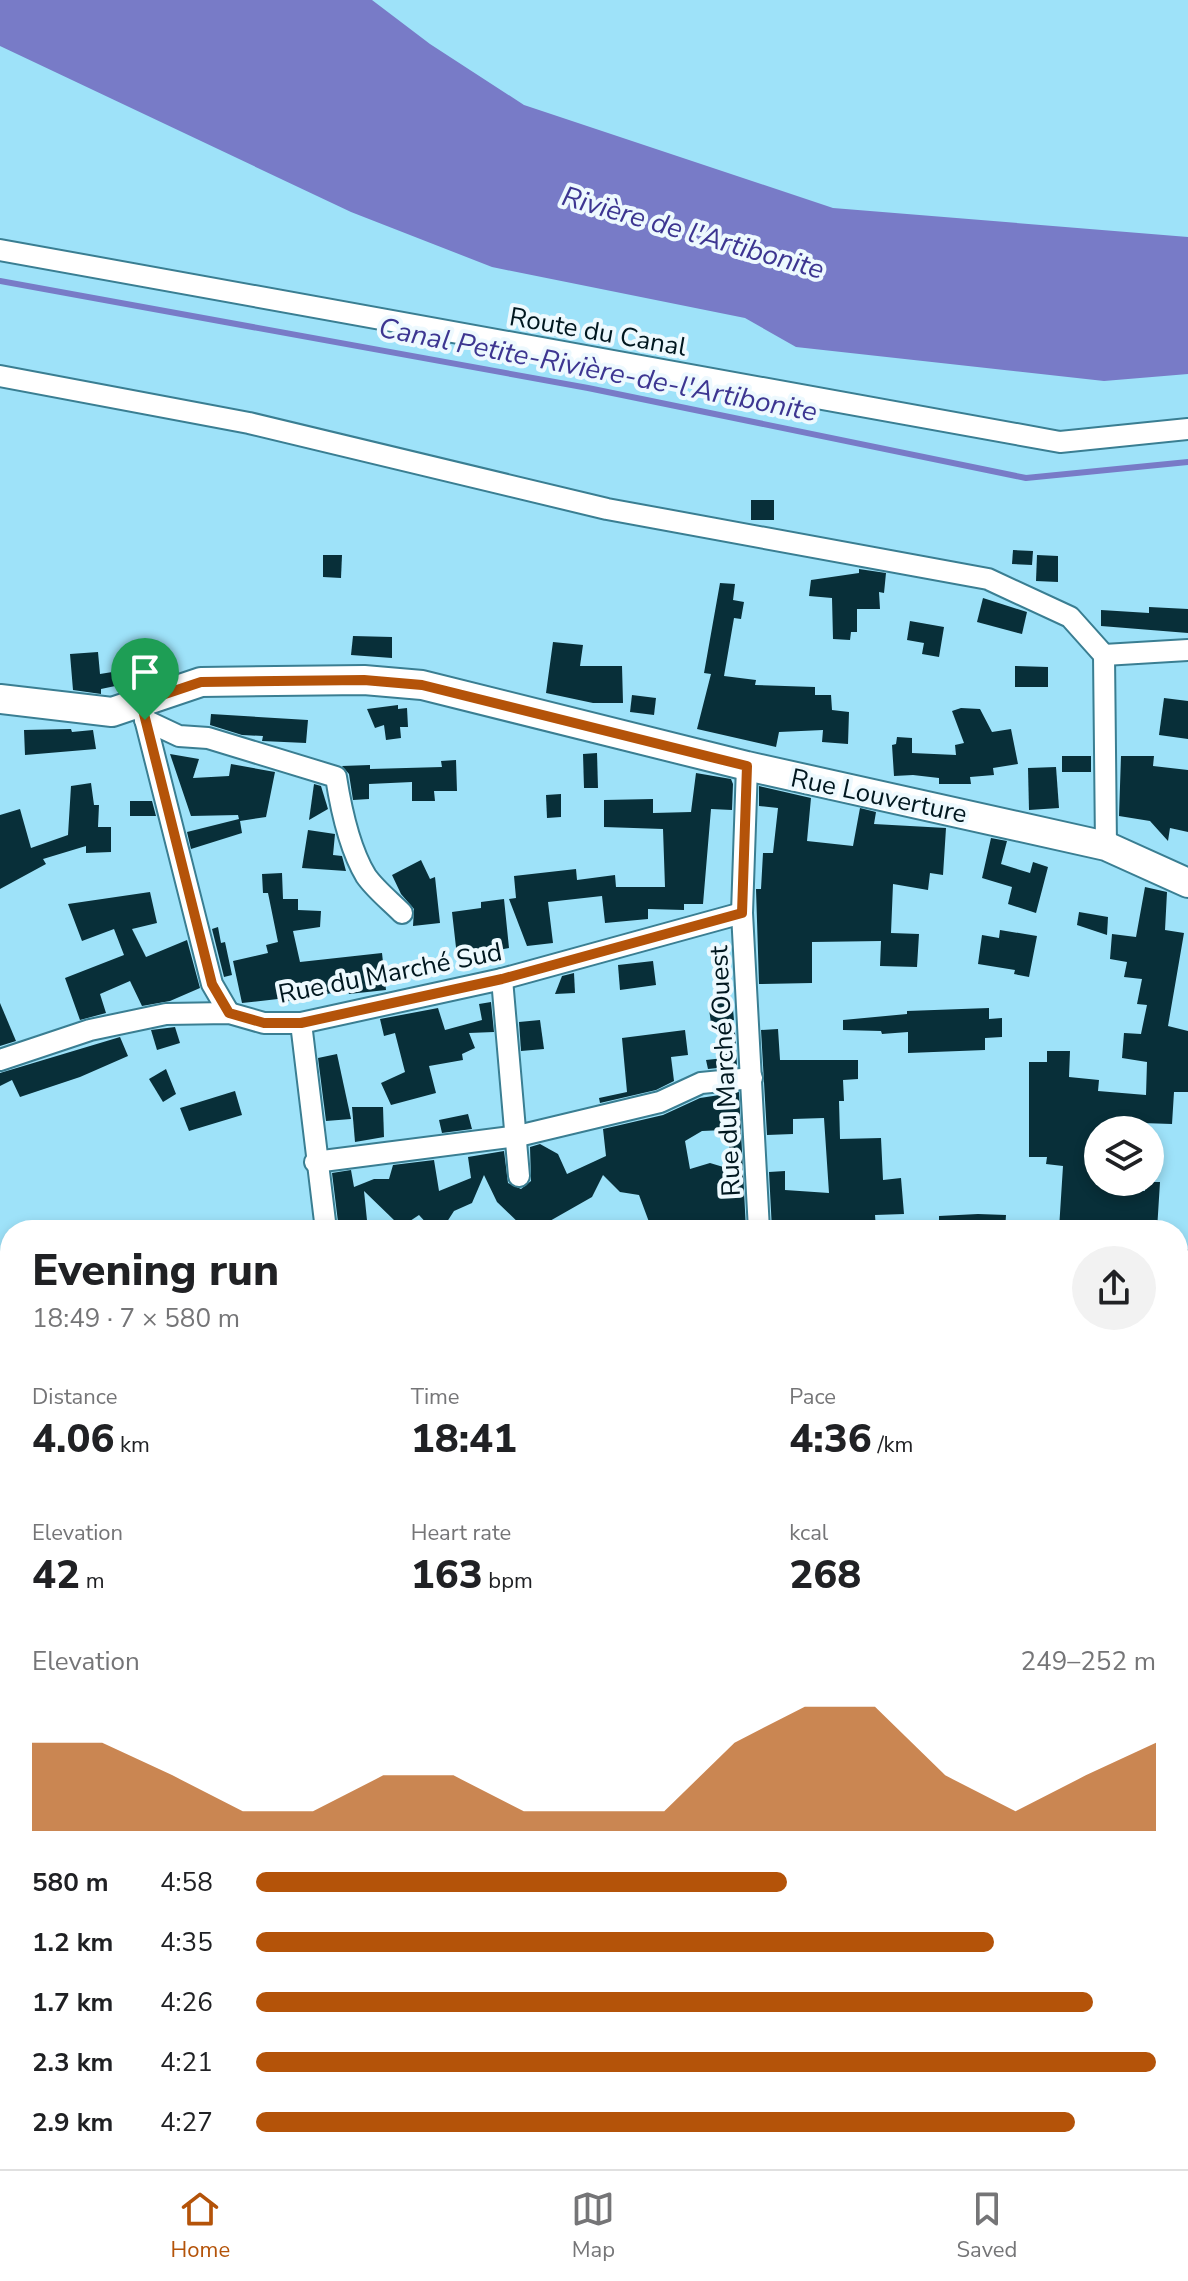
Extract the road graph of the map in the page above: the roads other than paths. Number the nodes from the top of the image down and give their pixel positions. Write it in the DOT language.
graph roads {
  1 [pos="0,250"];
  2 [pos="0,376"];
  3 [pos="1188,429"];
  4 [pos="1188,650"];
  5 [pos="1104,655"];
  6 [pos="0,699"];
  7 [pos="143,711"];
  8 [pos="747,766"];
  9 [pos="1106,846"];
  10 [pos="1188,883"];
  11 [pos="402,913"];
  12 [pos="742,913"];
  13 [pos="502,979"];
  14 [pos="229,1013"];
  15 [pos="301,1023"];
  16 [pos="0,1060"];
  17 [pos="752,1078"];
  18 [pos="518,1136"];
  19 [pos="315,1162"];
  20 [pos="519,1176"];
  21 [pos="324,1220"];
  22 [pos="759,1220"];
  1 -- 3 [label="street, Route du Canal"];
  2 -- 5 [label="street"];
  4 -- 5 [label="street"];
  5 -- 9 [label="street"];
  6 -- 7 [label="main road, Rue Louverture"];
  7 -- 8 [label="main road, Rue Louverture"];
  7 -- 11 [label="street"];
  7 -- 14 [label="street"];
  8 -- 9 [label="main road, Rue Louverture"];
  8 -- 12 [label="street, Rue du Marché Ouest"];
  9 -- 10 [label="main road, Rue Louverture"];
  12 -- 13 [label="street, Rue du Marché Sud"];
  12 -- 17 [label="street, Rue du Marché Ouest"];
  13 -- 15 [label="street, Rue du Marché Sud"];
  13 -- 18 [label="street"];
  14 -- 15 [label="street, Rue du Marché Sud"];
  14 -- 16 [label="street, Rue du Marché Sud"];
  15 -- 19 [label="street"];
  17 -- 18 [label="street"];
  17 -- 22 [label="street, Rue du Marché Ouest"];
  18 -- 19 [label="street"];
  18 -- 20 [label="street"];
  19 -- 21 [label="street"];
}
